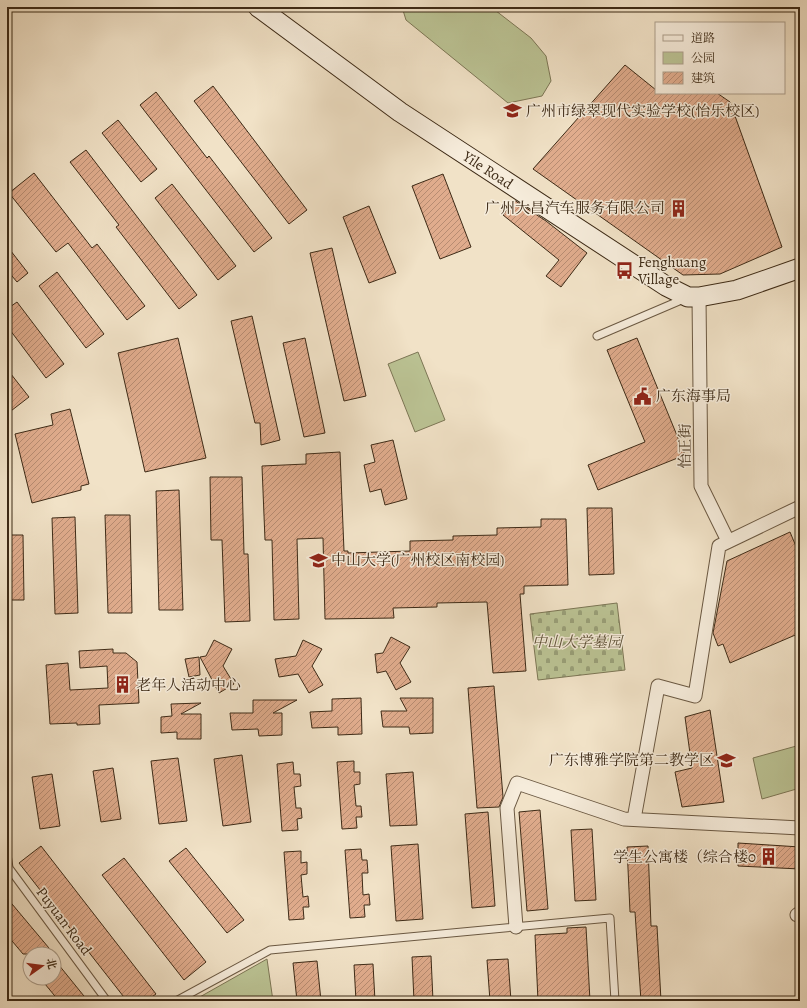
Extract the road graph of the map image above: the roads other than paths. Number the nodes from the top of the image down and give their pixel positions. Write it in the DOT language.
graph roads {
  1 [pos="258,7"];
  2 [pos="800,268"];
  3 [pos="693,297"];
  4 [pos="597,336"];
  5 [pos="800,507"];
  6 [pos="728,541"];
  7 [pos="634,819"];
  8 [pos="800,828"];
  9 [pos="7,854"];
  10 [pos="516,927"];
  11 [pos="107,1001"];
  12 [pos="176,1001"];
  13 [pos="615,1001"];
  1 -- 3 [label="street, Yile Road"];
  2 -- 3 [label="street"];
  3 -- 4 [label="lane"];
  3 -- 6 [label="street, 怡正街"];
  5 -- 6 [label="street"];
  6 -- 7 [label="street"];
  7 -- 8 [label="street"];
  7 -- 10 [label="street"];
  9 -- 11 [label="lane, Puyuan Road"];
  10 -- 12 [label="lane"];
  10 -- 13 [label="lane"];
}
